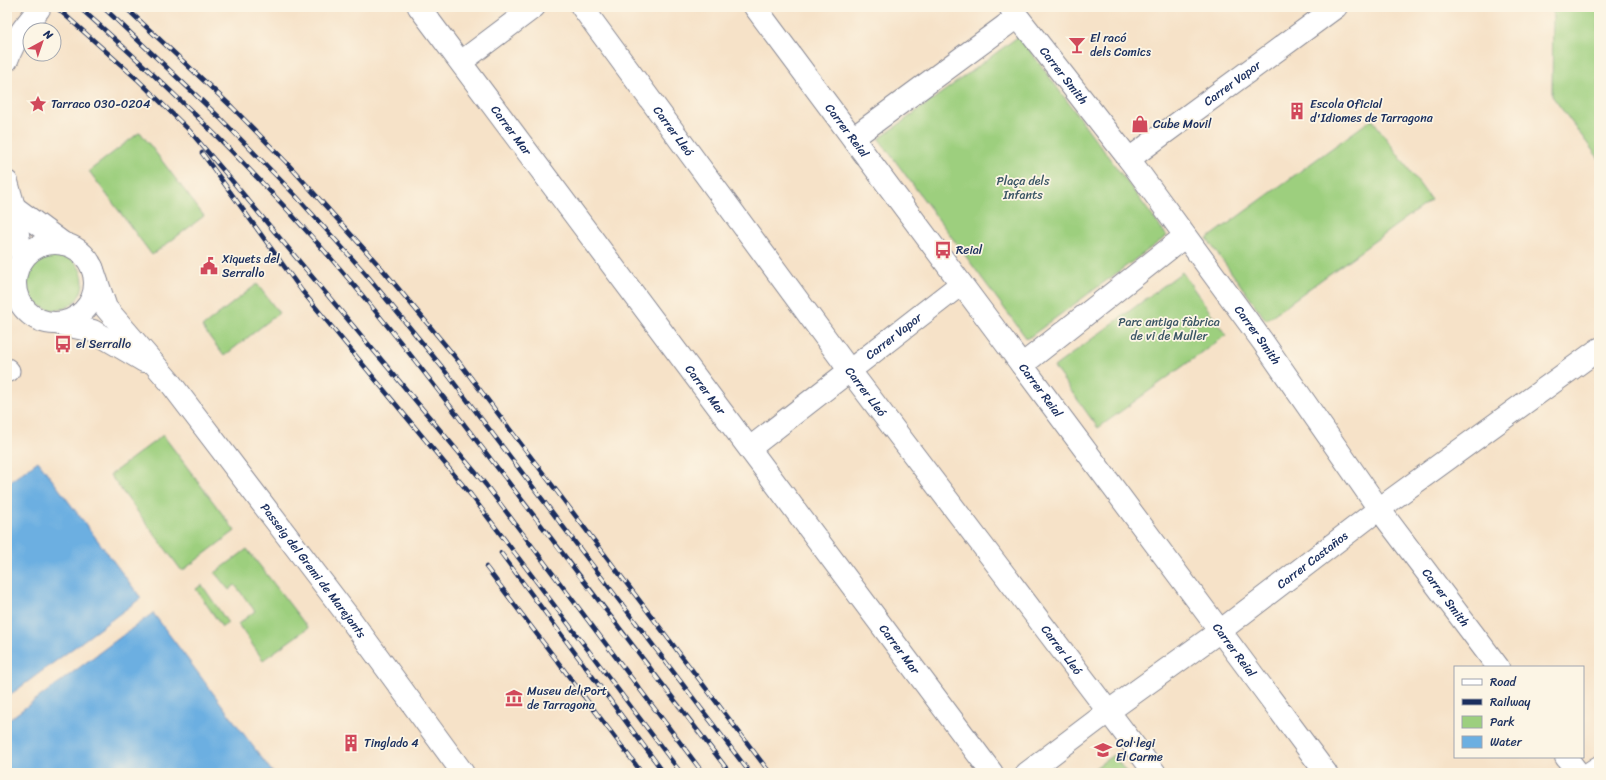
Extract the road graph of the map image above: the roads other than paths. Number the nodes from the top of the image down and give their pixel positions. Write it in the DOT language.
graph roads {
  1 [pos="419,7"];
  2 [pos="534,7"];
  3 [pos="582,7"];
  4 [pos="755,7"];
  5 [pos="39,9"];
  6 [pos="1323,11"];
  7 [pos="1013,12"];
  8 [pos="7,60"];
  9 [pos="461,62"];
  10 [pos="853,138"];
  11 [pos="1129,159"];
  12 [pos="9,191"];
  13 [pos="1184,236"];
  14 [pos="64,244"];
  15 [pos="92,267"];
  16 [pos="16,268"];
  17 [pos="961,284"];
  18 [pos="7,308"];
  19 [pos="45,320"];
  20 [pos="1599,349"];
  21 [pos="1022,365"];
  22 [pos="161,371"];
  23 [pos="850,371"];
  24 [pos="750,448"];
  25 [pos="1379,509"];
  26 [pos="1220,631"];
  27 [pos="1497,666"];
  28 [pos="1109,711"];
  29 [pos="1567,758"];
  30 [pos="1599,767"];
  31 [pos="462,773"];
  32 [pos="992,773"];
  33 [pos="1027,773"];
  34 [pos="1155,773"];
  35 [pos="1326,773"];
  36 [pos="1578,773"];
  37 [pos="1590,773"];
  1 -- 9 [label="street, Carrer Mar"];
  2 -- 9 [label="street"];
  3 -- 23 [label="street, Carrer Lleó"];
  4 -- 10 [label="street, Carrer Reial"];
  5 -- 8 [label="street"];
  6 -- 11 [label="street, Carrer Vapor"];
  7 -- 10 [label="street"];
  7 -- 11 [label="street, Carrer Smith"];
  9 -- 24 [label="street, Carrer Mar"];
  10 -- 17 [label="street, Carrer Reial"];
  11 -- 13 [label="street, Carrer Smith"];
  12 -- 14 [label="street"];
  12 -- 16 [label="street"];
  13 -- 21 [label="street"];
  13 -- 25 [label="street, Carrer Smith"];
  14 -- 15 [label="street"];
  14 -- 16 [label="street"];
  15 -- 19 [label="street"];
  15 -- 22 [label="street, Passeig del Gremi de Marejants"];
  16 -- 19 [label="street"];
  17 -- 21 [label="street, Carrer Reial"];
  17 -- 23 [label="street, Carrer Vapor"];
  18 -- 19 [label="street, Passeig del Gremi de Marejants"];
  19 -- 22 [label="street, Passeig del Gremi de Marejants"];
  20 -- 25 [label="street, Carrer Castaños"];
  21 -- 26 [label="street, Carrer Reial"];
  22 -- 31 [label="street, Passeig del Gremi de Marejants"];
  23 -- 24 [label="street, Carrer Vapor"];
  23 -- 28 [label="street, Carrer Lleó"];
  24 -- 32 [label="street, Carrer Mar"];
  25 -- 26 [label="street, Carrer Castaños"];
  25 -- 27 [label="street, Carrer Smith"];
  26 -- 28 [label="street, Carrer Castaños"];
  26 -- 35 [label="street, Carrer Reial"];
  28 -- 33 [label="street, Carrer Castaños"];
  28 -- 34 [label="street, Carrer Lleó"];
  29 -- 36 [label="street"];
  30 -- 37 [label="street"];
}
